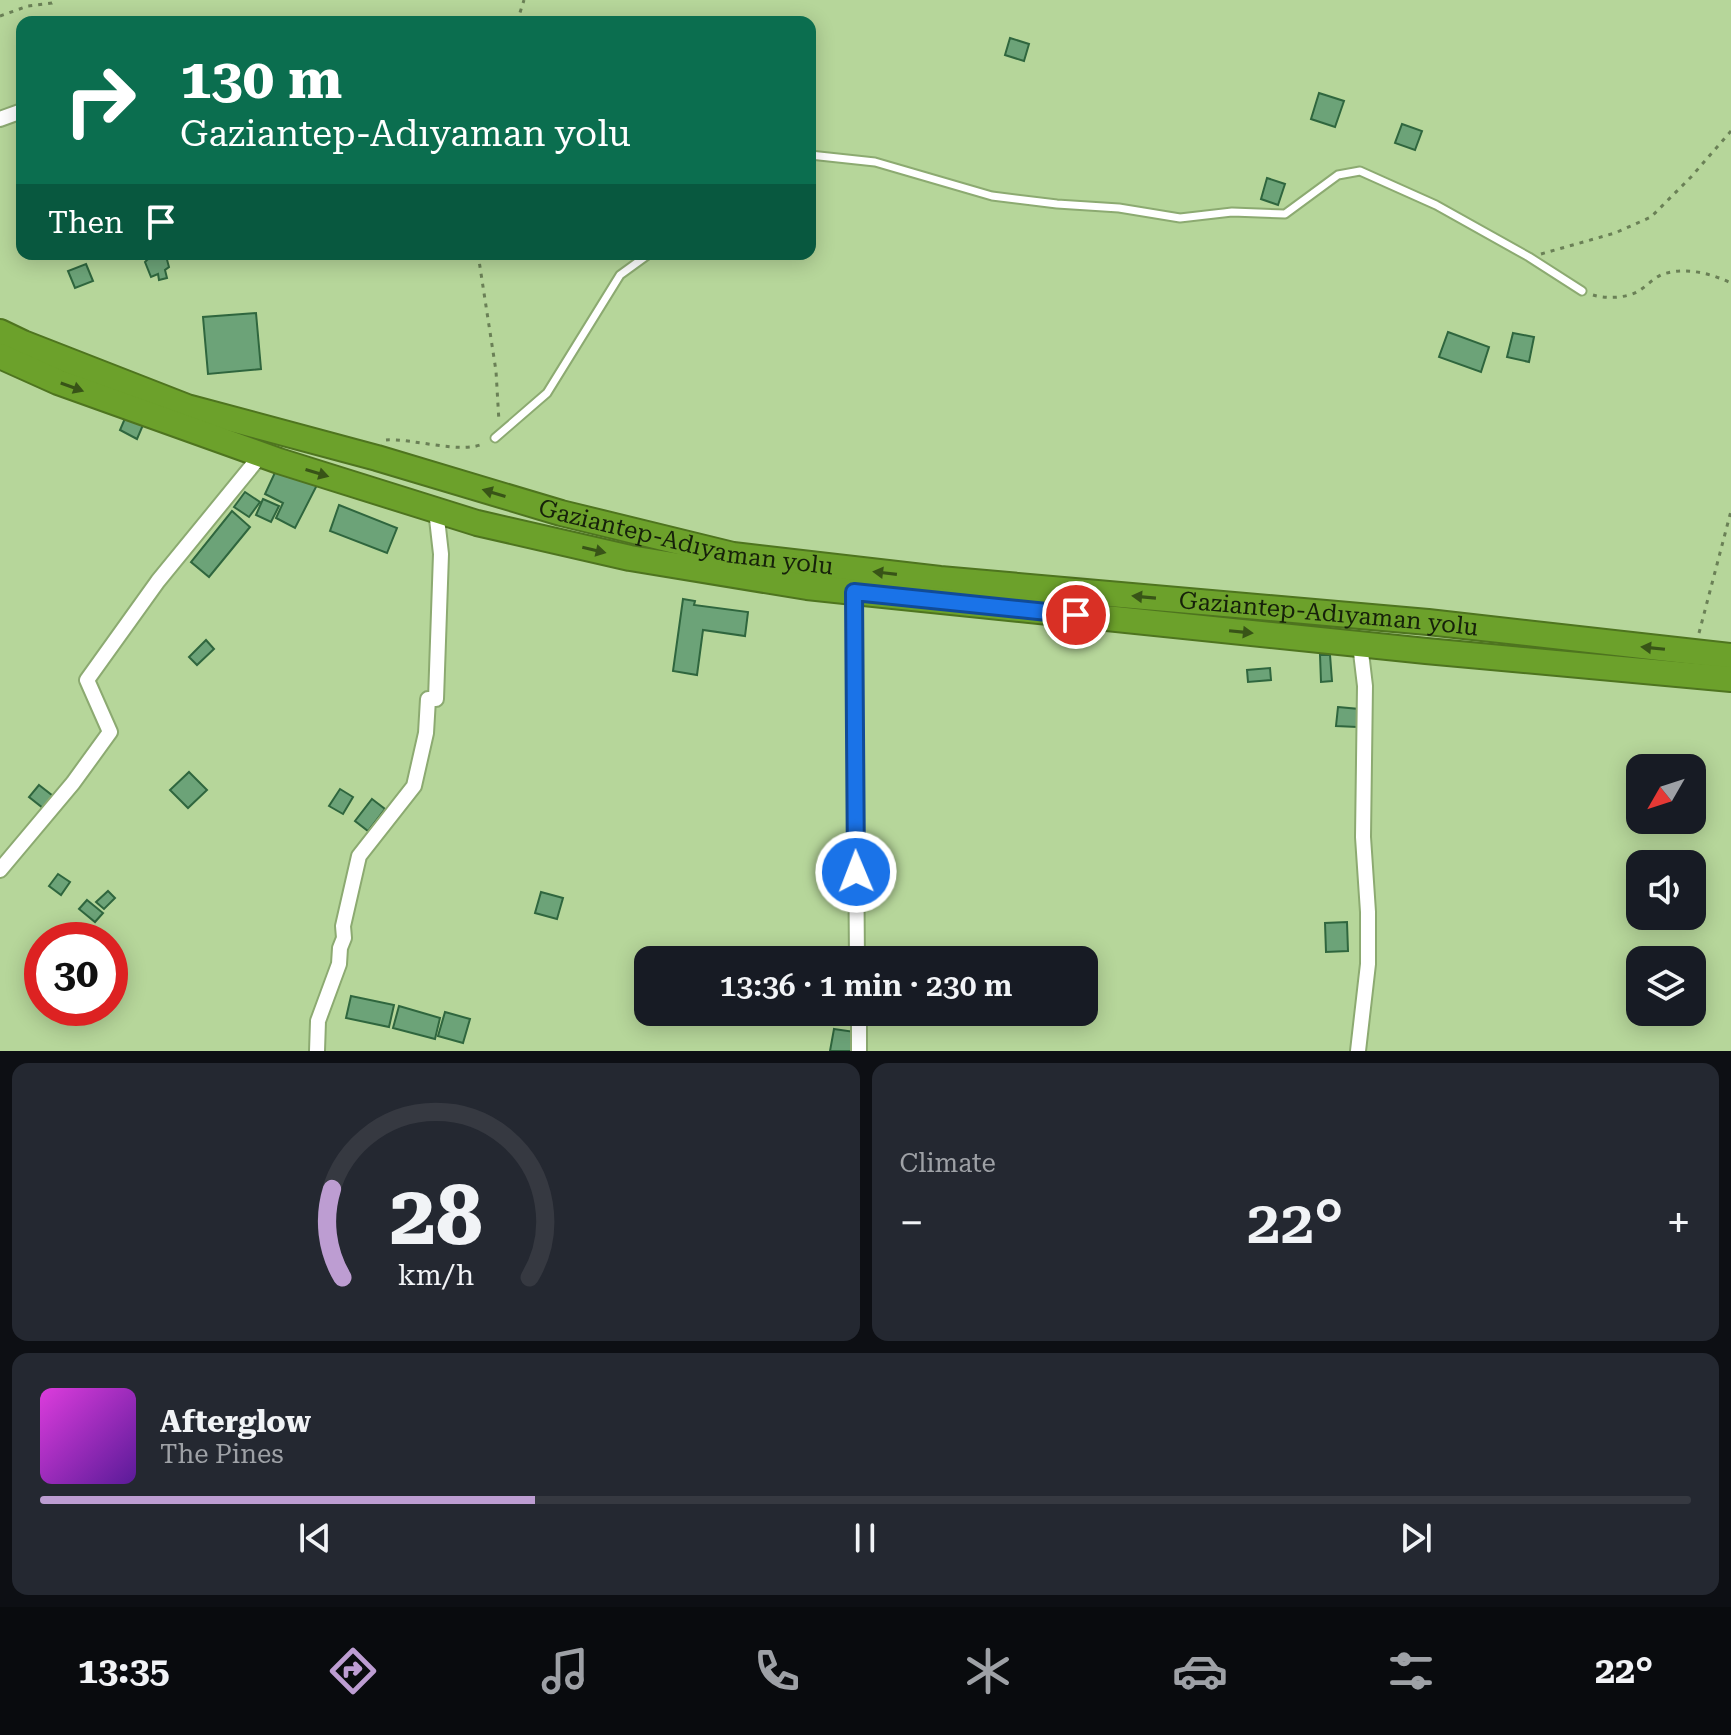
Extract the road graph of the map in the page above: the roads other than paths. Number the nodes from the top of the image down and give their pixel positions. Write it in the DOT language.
graph roads {
  1 [pos="816,156"];
  2 [pos="641,260"];
  3 [pos="1582,291"];
  4 [pos="0,332"];
  5 [pos="0,356"];
  6 [pos="495,438"];
  7 [pos="261,455"];
  8 [pos="436,510"];
  9 [pos="854,592"];
  10 [pos="1360,644"];
  11 [pos="1731,656"];
  12 [pos="1731,679"];
  13 [pos="0,870"];
  14 [pos="857,946"];
  15 [pos="859,1026"];
  16 [pos="317,1051"];
  17 [pos="859,1051"];
  18 [pos="1358,1051"];
  1 -- 3 [label="lane"];
  2 -- 6 [label="lane"];
  11 -- 4 [label="highway, Gaziantep-Adıyaman yolu, one-way"];
  5 -- 7 [label="highway, Gaziantep-Adıyaman yolu, one-way"];
  7 -- 8 [label="highway, Gaziantep-Adıyaman yolu, one-way"];
  7 -- 13 [label="street"];
  8 -- 9 [label="highway, Gaziantep-Adıyaman yolu, one-way"];
  8 -- 16 [label="street"];
  9 -- 10 [label="highway, Gaziantep-Adıyaman yolu, one-way"];
  9 -- 14 [label="street"];
  10 -- 12 [label="highway, Gaziantep-Adıyaman yolu"];
  10 -- 18 [label="street"];
  15 -- 17 [label="street"];
}
